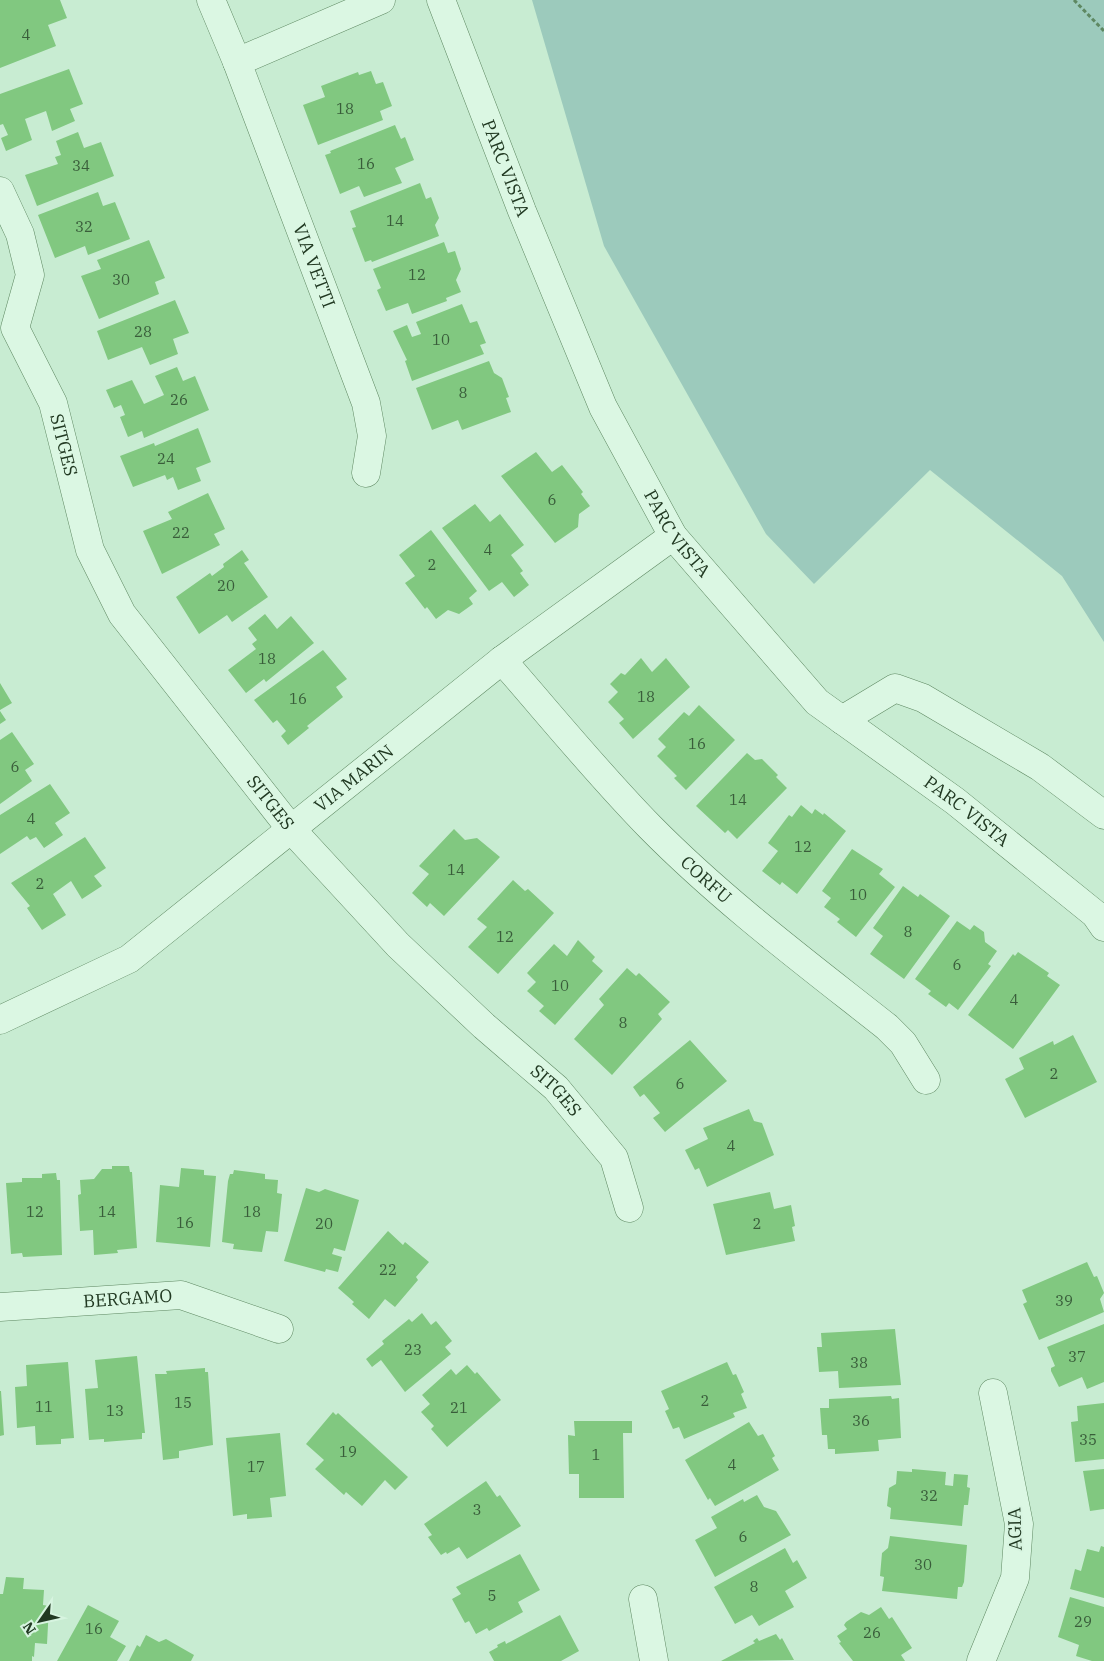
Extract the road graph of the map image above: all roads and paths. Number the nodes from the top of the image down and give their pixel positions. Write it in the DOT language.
graph roads {
  1 [pos="211,0"];
  2 [pos="381,0"];
  3 [pos="441,0"];
  4 [pos="1074,0"];
  5 [pos="1104,31"];
  6 [pos="237,62"];
  7 [pos="0,191"];
  8 [pos="366,473"];
  9 [pos="673,536"];
  10 [pos="502,660"];
  11 [pos="842,720"];
  12 [pos="1104,815"];
  13 [pos="291,829"];
  14 [pos="1104,927"];
  15 [pos="3,1012"];
  16 [pos="926,1080"];
  17 [pos="629,1208"];
  18 [pos="0,1307"];
  19 [pos="279,1328"];
  20 [pos="994,1393"];
  21 [pos="643,1598"];
  22 [pos="654,1661"];
  23 [pos="981,1661"];
  1 -- 6 [label="street, VIA VETTI"];
  2 -- 6 [label="street"];
  3 -- 9 [label="street, PARC VISTA"];
  4 -- 5 [label="path"];
  6 -- 8 [label="street, VIA VETTI"];
  7 -- 13 [label="street, SITGES"];
  9 -- 10 [label="street, VIA MARIN"];
  9 -- 11 [label="street, PARC VISTA"];
  10 -- 13 [label="street, VIA MARIN"];
  10 -- 16 [label="street, CORFU"];
  11 -- 12 [label="street"];
  11 -- 14 [label="street, PARC VISTA"];
  13 -- 15 [label="street, VIA MARIN"];
  13 -- 17 [label="street, SITGES"];
  18 -- 19 [label="street, BERGAMO"];
  20 -- 23 [label="street, AGIA"];
  21 -- 22 [label="street"];
}
